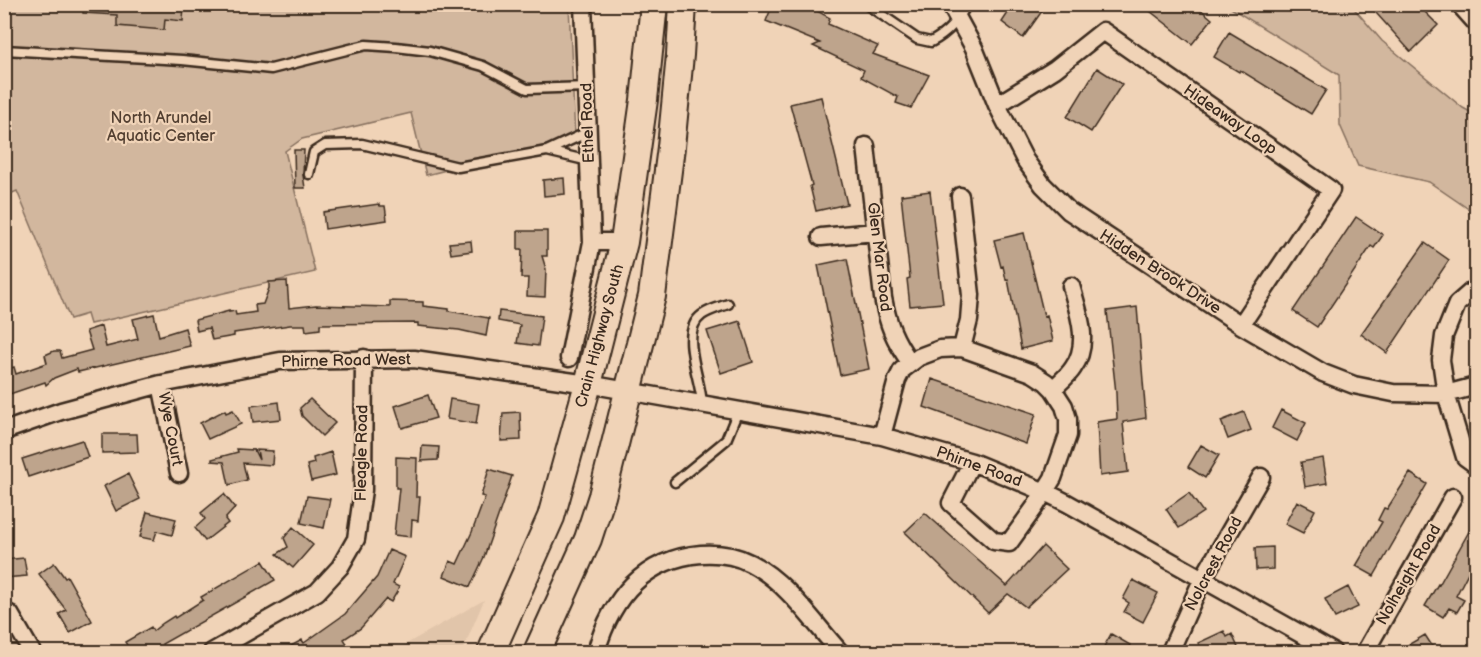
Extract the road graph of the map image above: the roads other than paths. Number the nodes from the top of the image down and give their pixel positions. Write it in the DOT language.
graph roads {
  1 [pos="583,4"];
  2 [pos="654,4"];
  3 [pos="683,4"];
  4 [pos="866,4"];
  5 [pos="950,4"];
  6 [pos="1459,4"];
  7 [pos="963,12"];
  8 [pos="1476,23"];
  9 [pos="4,50"];
  10 [pos="587,87"];
  11 [pos="997,105"];
  12 [pos="588,132"];
  13 [pos="866,146"];
  14 [pos="547,151"];
  15 [pos="589,161"];
  16 [pos="309,174"];
  17 [pos="960,196"];
  18 [pos="875,232"];
  19 [pos="821,237"];
  20 [pos="592,242"];
  21 [pos="624,242"];
  22 [pos="1071,286"];
  23 [pos="1476,291"];
  24 [pos="728,304"];
  25 [pos="1241,325"];
  26 [pos="962,348"];
  27 [pos="363,358"];
  28 [pos="569,358"];
  29 [pos="909,362"];
  30 [pos="161,384"];
  31 [pos="588,384"];
  32 [pos="1476,386"];
  33 [pos="1053,389"];
  34 [pos="628,391"];
  35 [pos="1446,394"];
  36 [pos="702,404"];
  37 [pos="738,411"];
  38 [pos="4,432"];
  39 [pos="882,436"];
  40 [pos="972,462"];
  41 [pos="1476,465"];
  42 [pos="179,473"];
  43 [pos="1261,477"];
  44 [pos="675,482"];
  45 [pos="1045,492"];
  46 [pos="1453,497"];
  47 [pos="1202,580"];
  48 [pos="10,614"];
  49 [pos="32,652"];
  50 [pos="212,652"];
  51 [pos="491,652"];
  52 [pos="537,652"];
  53 [pos="596,652"];
  54 [pos="840,652"];
  55 [pos="1170,652"];
  56 [pos="1333,652"];
  57 [pos="1365,652"];
  1 -- 10 [label="street, Ethel Road"];
  2 -- 21 [label="main road, Crain Highway South"];
  3 -- 34 [label="main road"];
  4 -- 7 [label="lane"];
  5 -- 7 [label="street, Hidden Brook Drive"];
  6 -- 8 [label="street"];
  7 -- 11 [label="street, Hidden Brook Drive"];
  9 -- 10 [label="lane"];
  10 -- 12 [label="street, Ethel Road"];
  11 -- 25 [label="street, Hidden Brook Drive"];
  11 -- 25 [label="street, Hideaway Loop"];
  12 -- 14 [label="lane"];
  12 -- 15 [label="street, Ethel Road"];
  13 -- 18 [label="street, Glen Mar Road"];
  14 -- 15 [label="lane"];
  14 -- 16 [label="lane"];
  15 -- 20 [label="street, Ethel Road"];
  17 -- 26 [label="street"];
  18 -- 19 [label="street"];
  18 -- 29 [label="street, Glen Mar Road"];
  20 -- 21 [label="street"];
  20 -- 28 [label="street, Ethel Road"];
  21 -- 31 [label="main road, Crain Highway South"];
  22 -- 33 [label="street"];
  23 -- 35 [label="street"];
  24 -- 36 [label="lane"];
  25 -- 35 [label="street, Hidden Brook Drive"];
  26 -- 29 [label="street"];
  26 -- 33 [label="street"];
  27 -- 30 [label="street, Phirne Road West"];
  27 -- 31 [label="street, Phirne Road West"];
  27 -- 50 [label="street, Fleagle Road"];
  29 -- 39 [label="street"];
  30 -- 38 [label="street, Phirne Road West"];
  30 -- 42 [label="street, Wye Court"];
  31 -- 34 [label="street, Phirne Road"];
  31 -- 51 [label="main road, Crain Highway South"];
  32 -- 35 [label="street, Hidden Brook Drive"];
  33 -- 45 [label="street"];
  34 -- 36 [label="street, Phirne Road"];
  34 -- 52 [label="main road"];
  35 -- 41 [label="street"];
  36 -- 37 [label="street, Phirne Road"];
  37 -- 39 [label="street, Phirne Road"];
  37 -- 44 [label="lane"];
  39 -- 40 [label="street, Phirne Road"];
  40 -- 45 [label="street, Phirne Road"];
  40 -- 45 [label="street"];
  43 -- 47 [label="street, Nolcrest Road"];
  45 -- 47 [label="street, Phirne Road"];
  46 -- 57 [label="street, Nolheight Road"];
  47 -- 55 [label="street, Nolcrest Road"];
  47 -- 56 [label="street, Phirne Road"];
  48 -- 49 [label="street"];
  53 -- 54 [label="street"];
}
